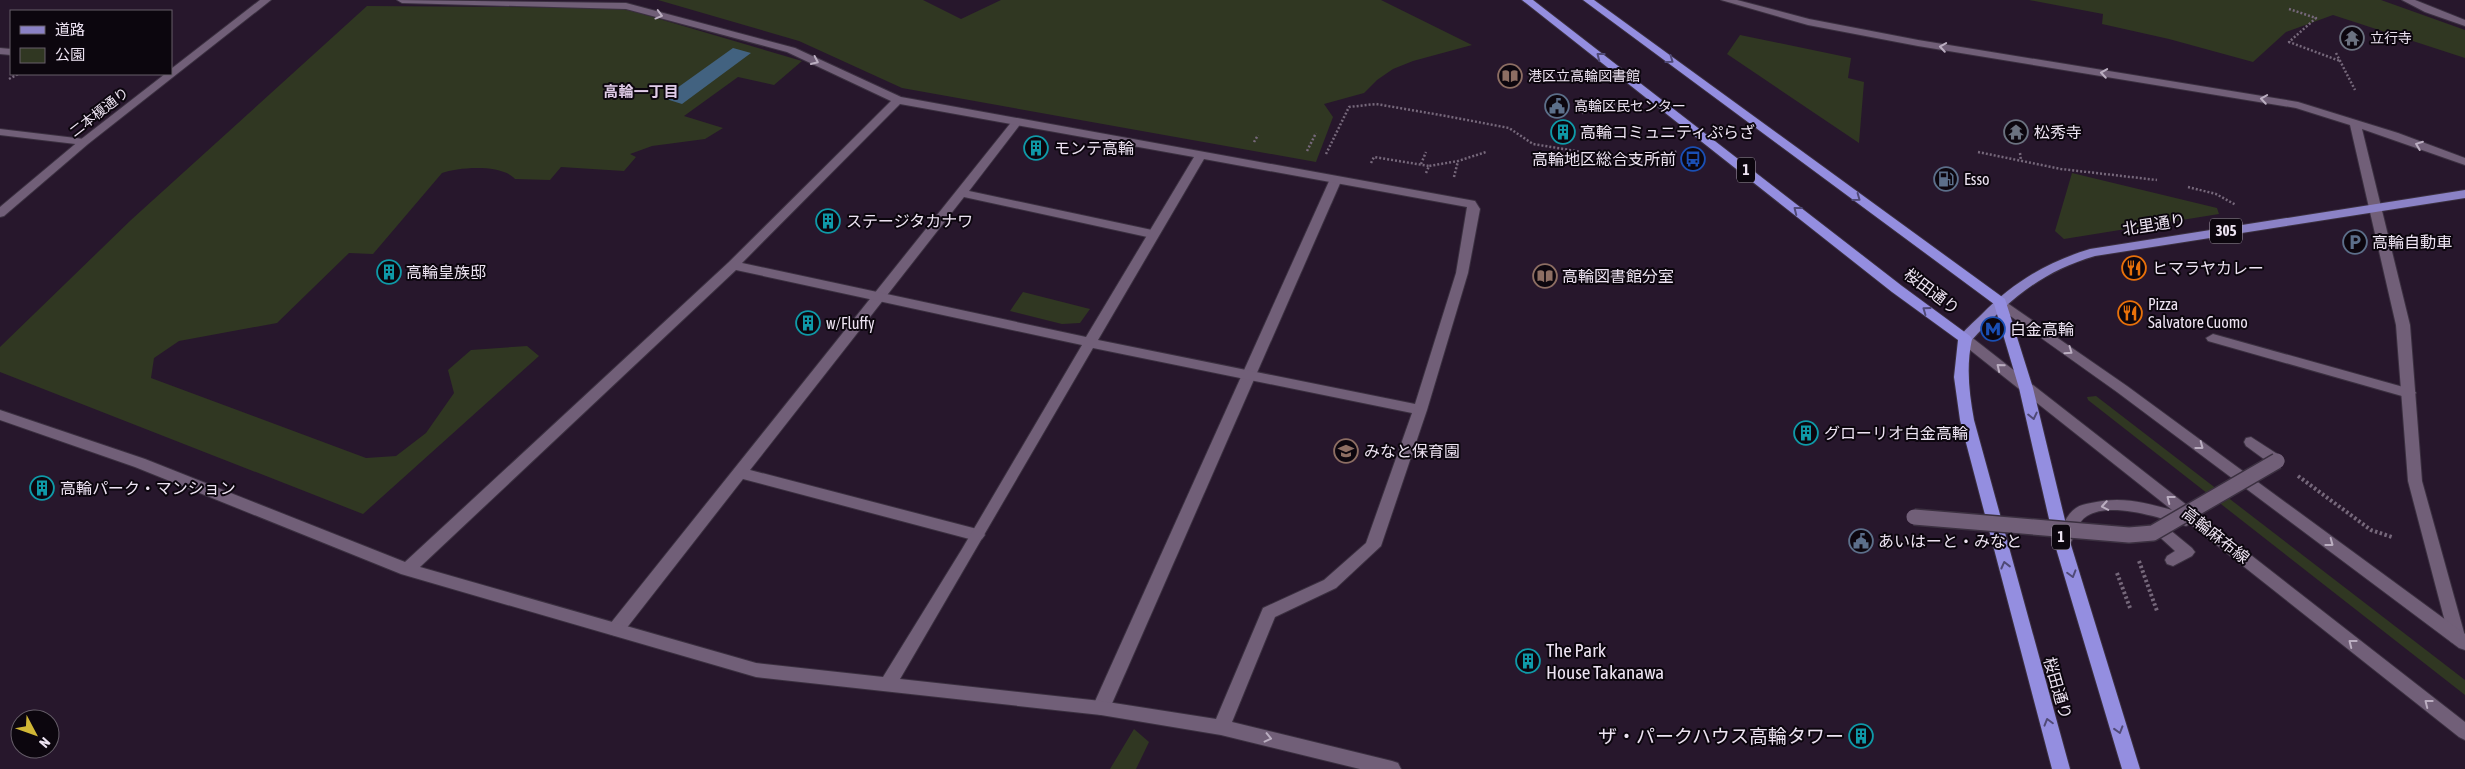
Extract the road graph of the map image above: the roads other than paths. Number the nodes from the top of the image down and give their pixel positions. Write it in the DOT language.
graph roads {
  1 [pos="266,0"];
  2 [pos="402,0"];
  3 [pos="1528,0"];
  4 [pos="1588,0"];
  5 [pos="1726,0"];
  6 [pos="2407,0"];
  7 [pos="629,3"];
  8 [pos="2465,23"];
  9 [pos="172,73"];
  10 [pos="169,75"];
  11 [pos="898,100"];
  12 [pos="1017,122"];
  13 [pos="2355,122"];
  14 [pos="0,132"];
  15 [pos="84,142"];
  16 [pos="1200,154"];
  17 [pos="2465,162"];
  18 [pos="1336,179"];
  19 [pos="961,193"];
  20 [pos="2465,194"];
  21 [pos="2375,207"];
  22 [pos="0,213"];
  23 [pos="1152,234"];
  24 [pos="733,265"];
  25 [pos="880,297"];
  26 [pos="2000,302"];
  27 [pos="2213,338"];
  28 [pos="1965,339"];
  29 [pos="1088,342"];
  30 [pos="1250,375"];
  31 [pos="2026,388"];
  32 [pos="2409,393"];
  33 [pos="1420,410"];
  34 [pos="0,415"];
  35 [pos="2251,442"];
  36 [pos="740,473"];
  37 [pos="1914,517"];
  38 [pos="2203,525"];
  39 [pos="2159,529"];
  40 [pos="977,535"];
  41 [pos="2063,545"];
  42 [pos="2173,560"];
  43 [pos="408,570"];
  44 [pos="616,629"];
  45 [pos="2462,636"];
  46 [pos="887,685"];
  47 [pos="1101,708"];
  48 [pos="1220,727"];
  49 [pos="2465,732"];
  50 [pos="1392,769"];
  51 [pos="2061,769"];
  52 [pos="2131,769"];
  1 -- 9 [label="street, 二本榎通り"];
  2 -- 7 [label="street"];
  28 -- 3 [label="highway, 桜田通り / 1, one-way"];
  4 -- 26 [label="highway, 桜田通り, one-way"];
  13 -- 5 [label="street, one-way"];
  6 -- 8 [label="street"];
  7 -- 11 [label="street, one-way"];
  10 -- 15 [label="street, 二本榎通り"];
  11 -- 12 [label="street"];
  11 -- 24 [label="street"];
  12 -- 16 [label="street"];
  12 -- 19 [label="street"];
  17 -- 13 [label="street, one-way"];
  13 -- 21 [label="street"];
  14 -- 15 [label="street"];
  15 -- 22 [label="street, 二本榎通り"];
  16 -- 18 [label="street"];
  16 -- 23 [label="street"];
  18 -- 30 [label="street"];
  18 -- 33 [label="street"];
  19 -- 23 [label="street"];
  19 -- 25 [label="street"];
  20 -- 21 [label="main road, 北里通り / 305"];
  21 -- 26 [label="main road, 北里通り / 305"];
  21 -- 32 [label="street"];
  23 -- 29 [label="street"];
  24 -- 25 [label="street"];
  24 -- 43 [label="street"];
  25 -- 29 [label="street"];
  25 -- 36 [label="street"];
  26 -- 28 [label="main road, 北里通り / 305"];
  26 -- 31 [label="highway, 1"];
  26 -- 45 [label="street, one-way"];
  27 -- 32 [label="street"];
  31 -- 28 [label="street, 高輪麻布線, one-way"];
  51 -- 28 [label="highway, 桜田通り, one-way"];
  29 -- 30 [label="street"];
  29 -- 40 [label="street"];
  30 -- 33 [label="street"];
  30 -- 47 [label="street"];
  38 -- 31 [label="street, 高輪麻布線, one-way"];
  31 -- 41 [label="highway, 1, one-way"];
  32 -- 45 [label="street"];
  33 -- 48 [label="street"];
  34 -- 43 [label="street"];
  35 -- 39 [label="street, bridge"];
  36 -- 40 [label="street"];
  36 -- 44 [label="street"];
  37 -- 39 [label="street, bridge"];
  38 -- 41 [label="street, one-way"];
  49 -- 38 [label="street, 高輪麻布線, one-way"];
  39 -- 42 [label="street"];
  40 -- 46 [label="street"];
  41 -- 52 [label="highway, 1, one-way"];
  43 -- 44 [label="street"];
  44 -- 46 [label="street"];
  46 -- 47 [label="street"];
  47 -- 48 [label="street"];
  48 -- 50 [label="street, one-way"];
}
